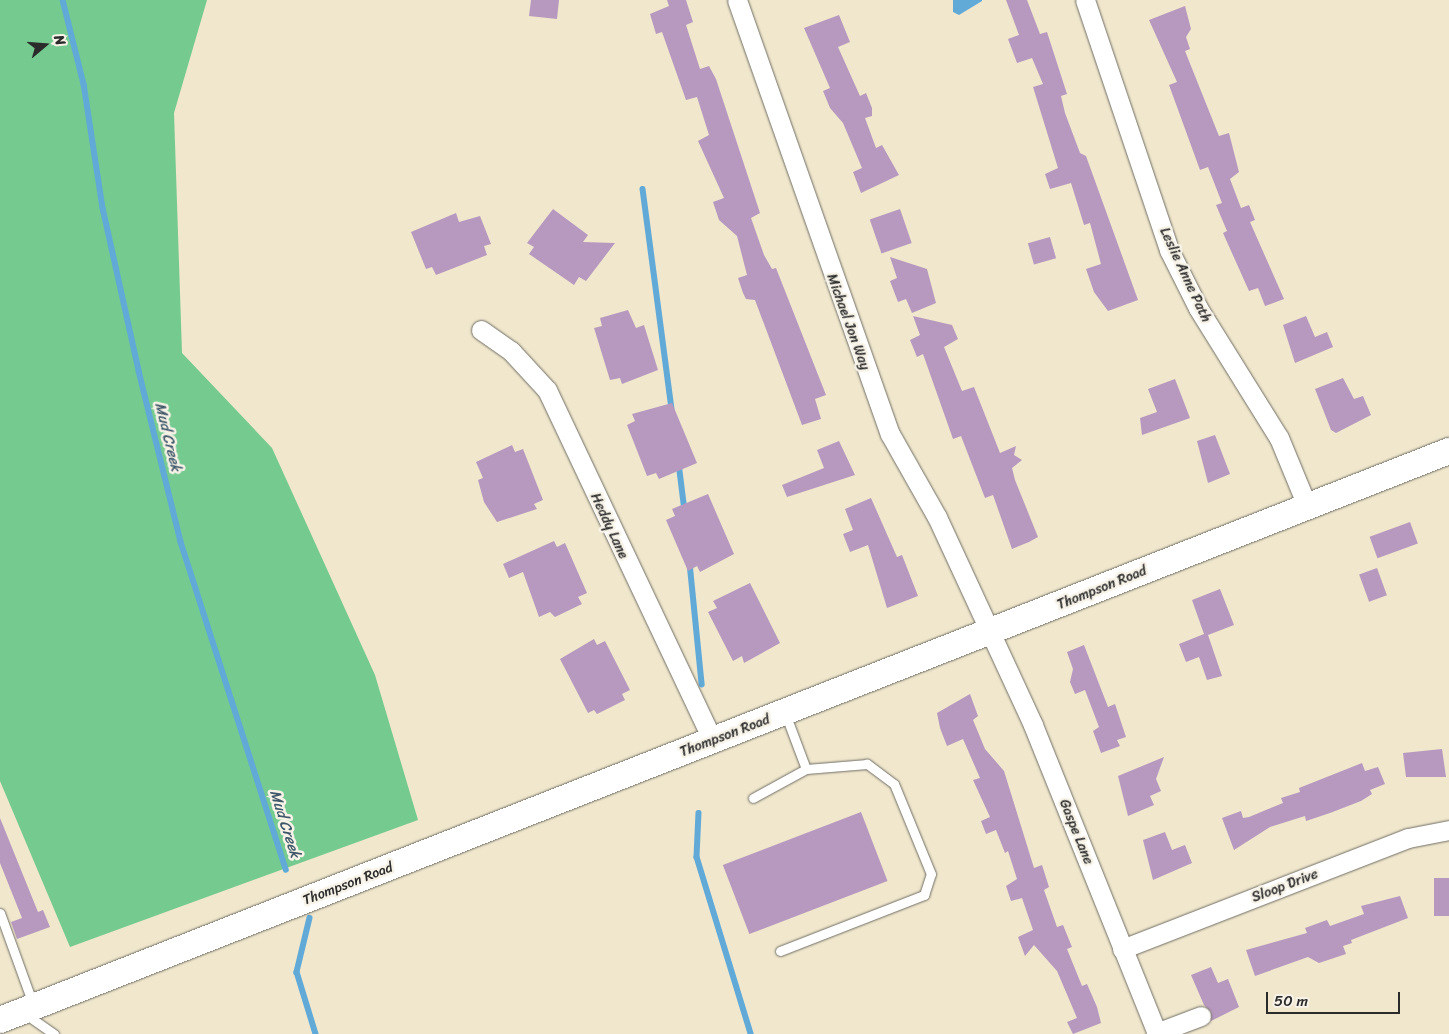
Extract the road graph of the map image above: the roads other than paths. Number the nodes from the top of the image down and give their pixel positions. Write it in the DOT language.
graph roads {
  1 [pos="737,0"];
  2 [pos="1085,0"];
  3 [pos="481,330"];
  4 [pos="1449,451"];
  5 [pos="1308,506"];
  6 [pos="990,632"];
  7 [pos="785,712"];
  8 [pos="713,741"];
  9 [pos="806,769"];
  10 [pos="753,798"];
  11 [pos="1449,830"];
  12 [pos="0,913"];
  13 [pos="1122,948"];
  14 [pos="780,951"];
  15 [pos="18,1013"];
  16 [pos="1201,1016"];
  17 [pos="1157,1033"];
  18 [pos="54,1034"];
  1 -- 6 [label="street, Michael Jon Way"];
  2 -- 5 [label="street, Leslie Anne Path"];
  3 -- 8 [label="street, Heddy Lane"];
  4 -- 5 [label="street, Thompson Road"];
  5 -- 6 [label="street, Thompson Road"];
  6 -- 7 [label="street, Thompson Road"];
  6 -- 13 [label="street, Gaspe Lane"];
  7 -- 8 [label="street, Thompson Road"];
  7 -- 9 [label="lane"];
  8 -- 15 [label="street, Thompson Road"];
  9 -- 10 [label="lane"];
  9 -- 14 [label="lane"];
  11 -- 13 [label="street, Sloop Drive"];
  12 -- 15 [label="lane"];
  13 -- 17 [label="street, Gaspe Lane"];
  15 -- 18 [label="lane"];
  16 -- 17 [label="street"];
}
